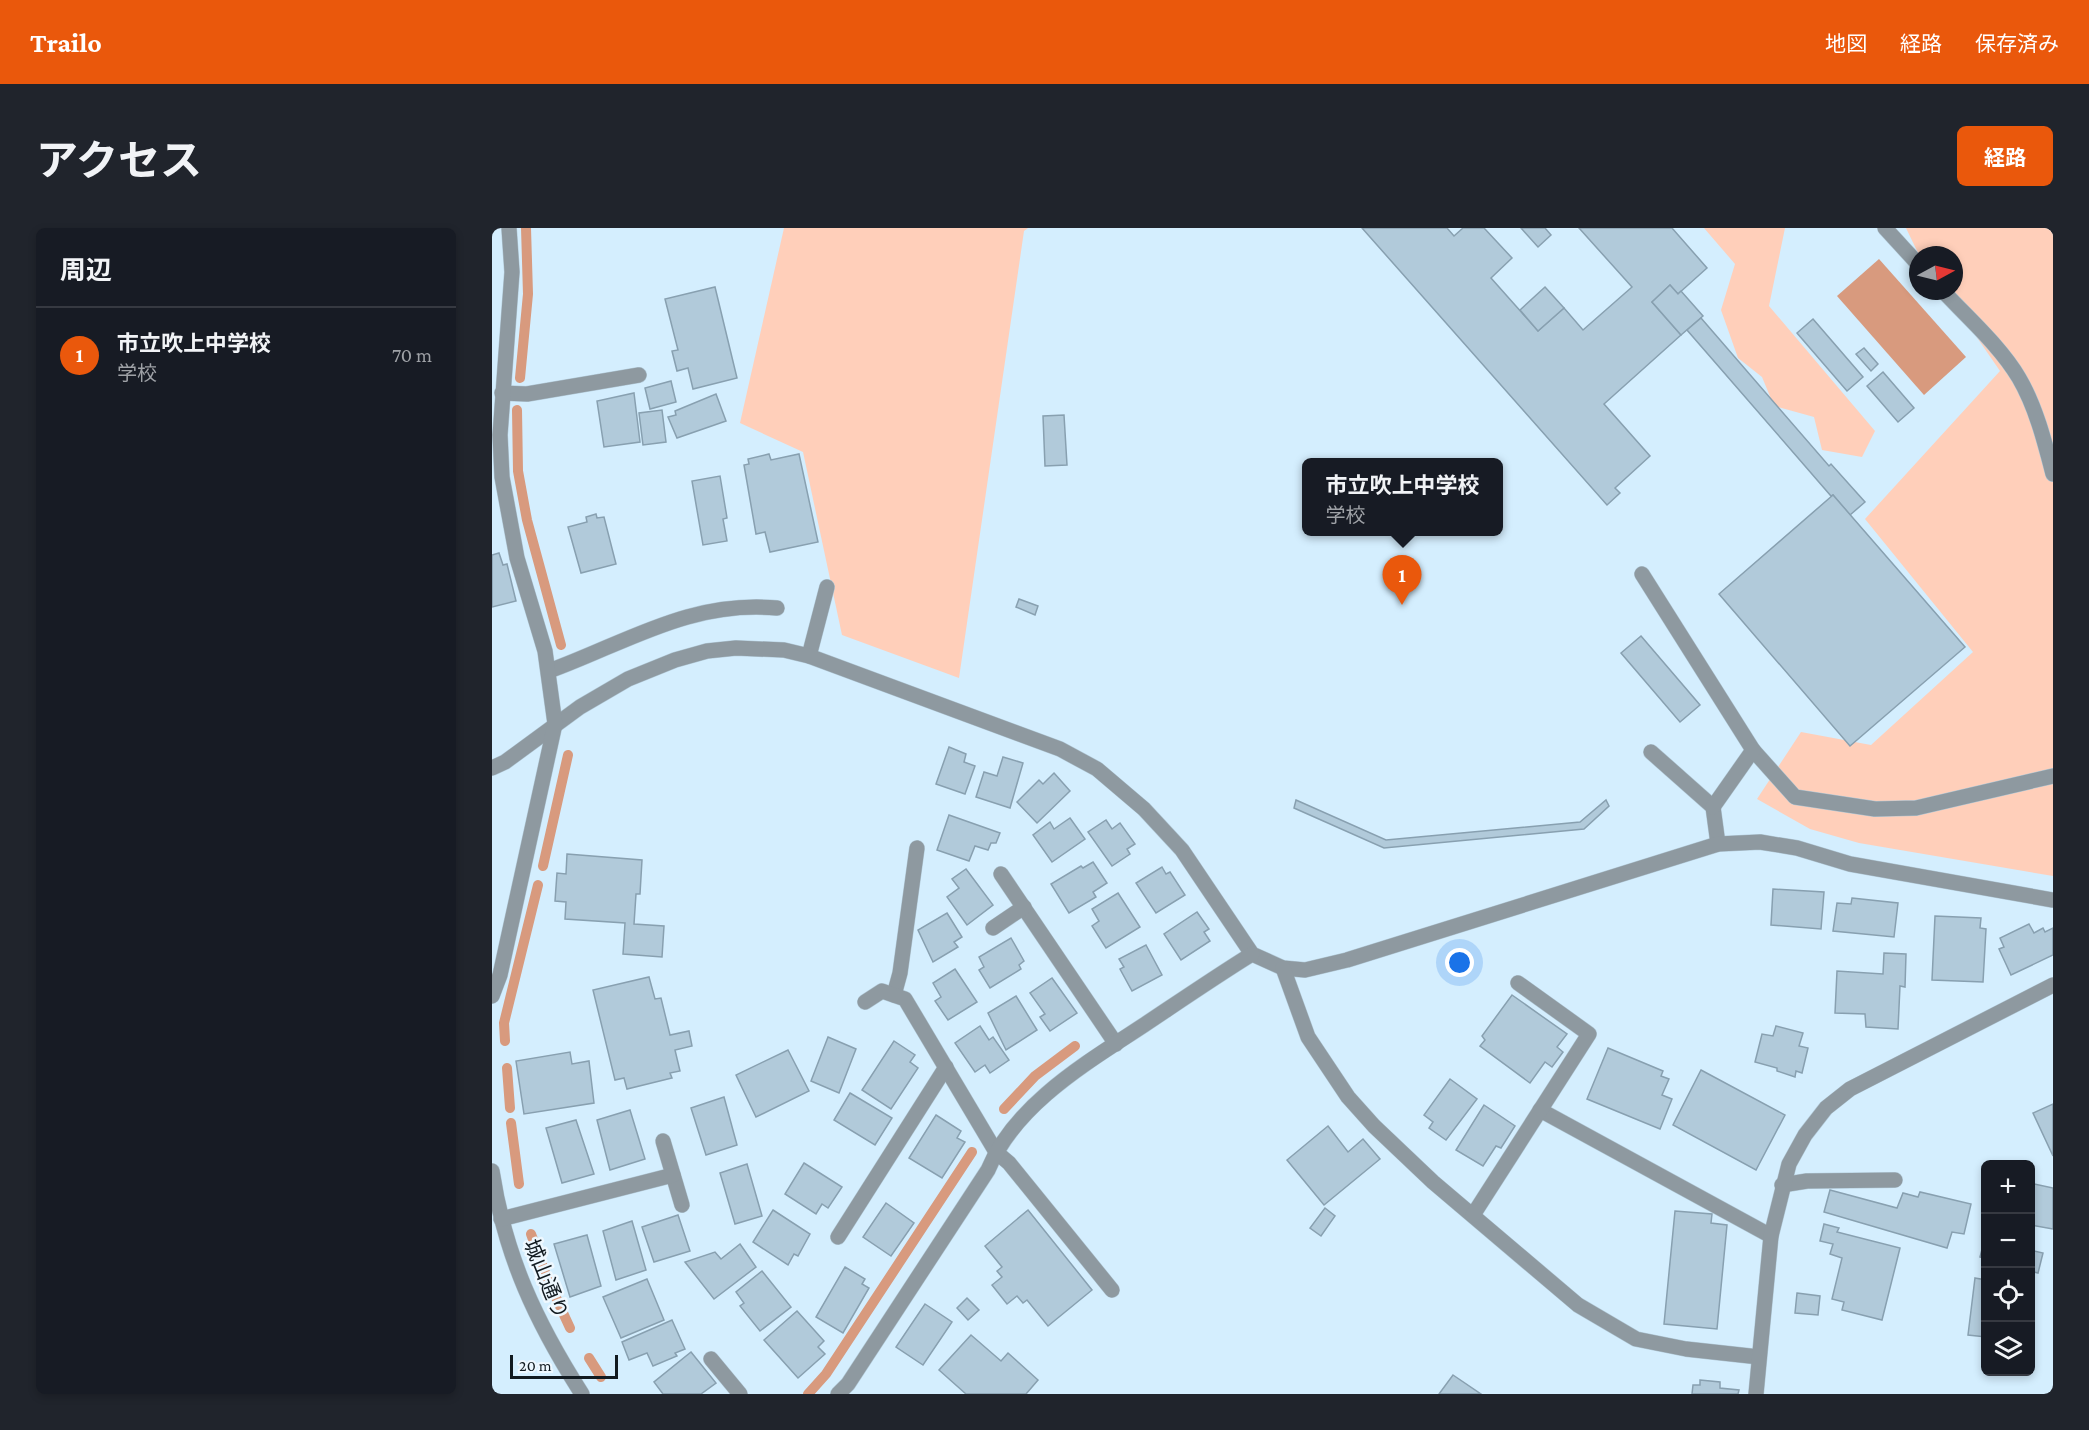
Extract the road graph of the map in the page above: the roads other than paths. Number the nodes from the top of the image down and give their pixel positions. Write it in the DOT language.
graph roads {
  1 [pos="508,228"];
  2 [pos="1885,228"];
  3 [pos="1909,254"];
  4 [pos="1951,300"];
  5 [pos="639,375"];
  6 [pos="498,376"];
  7 [pos="502,393"];
  8 [pos="2053,474"];
  9 [pos="1642,574"];
  10 [pos="827,587"];
  11 [pos="777,609"];
  12 [pos="809,656"];
  13 [pos="549,671"];
  14 [pos="555,724"];
  15 [pos="1753,750"];
  16 [pos="1651,752"];
  17 [pos="492,768"];
  18 [pos="2053,776"];
  19 [pos="1713,807"];
  20 [pos="1718,844"];
  21 [pos="917,848"];
  22 [pos="1002,874"];
  23 [pos="2053,900"];
  24 [pos="1024,907"];
  25 [pos="993,928"];
  26 [pos="1252,954"];
  27 [pos="1283,968"];
  28 [pos="1518,983"];
  29 [pos="2053,985"];
  30 [pos="894,995"];
  31 [pos="492,996"];
  32 [pos="865,1002"];
  33 [pos="1116,1044"];
  34 [pos="946,1067"];
  35 [pos="1540,1110"];
  36 [pos="663,1141"];
  37 [pos="996,1152"];
  38 [pos="492,1171"];
  39 [pos="673,1175"];
  40 [pos="1895,1180"];
  41 [pos="1782,1185"];
  42 [pos="682,1205"];
  43 [pos="1473,1215"];
  44 [pos="501,1219"];
  45 [pos="1772,1236"];
  46 [pos="838,1237"];
  47 [pos="1112,1290"];
  48 [pos="1759,1357"];
  49 [pos="711,1359"];
  50 [pos="582,1394"];
  51 [pos="740,1394"];
  52 [pos="838,1394"];
  53 [pos="1756,1394"];
  1 -- 6 [label="street"];
  2 -- 3 [label="street"];
  4 -- 8 [label="street"];
  5 -- 7 [label="street"];
  6 -- 7 [label="street"];
  7 -- 13 [label="street"];
  9 -- 15 [label="street"];
  10 -- 12 [label="street"];
  11 -- 13 [label="street"];
  12 -- 14 [label="street"];
  12 -- 26 [label="street"];
  13 -- 14 [label="street"];
  14 -- 17 [label="street"];
  14 -- 31 [label="street"];
  15 -- 18 [label="street"];
  15 -- 19 [label="street"];
  16 -- 19 [label="street"];
  19 -- 20 [label="street"];
  20 -- 23 [label="street"];
  20 -- 27 [label="street"];
  21 -- 30 [label="street"];
  22 -- 24 [label="street"];
  24 -- 25 [label="street"];
  24 -- 33 [label="street"];
  26 -- 27 [label="street"];
  26 -- 33 [label="street"];
  27 -- 43 [label="street"];
  28 -- 35 [label="street"];
  29 -- 41 [label="street"];
  30 -- 32 [label="street"];
  30 -- 34 [label="street"];
  33 -- 37 [label="street"];
  34 -- 37 [label="street"];
  34 -- 46 [label="street"];
  35 -- 43 [label="street"];
  35 -- 45 [label="street"];
  36 -- 39 [label="street"];
  37 -- 47 [label="street"];
  37 -- 52 [label="street"];
  38 -- 44 [label="street, 城山通り"];
  39 -- 42 [label="street"];
  39 -- 44 [label="street"];
  40 -- 41 [label="street"];
  41 -- 45 [label="street"];
  43 -- 48 [label="street"];
  44 -- 50 [label="street, 城山通り"];
  45 -- 48 [label="street"];
  48 -- 53 [label="street"];
  49 -- 51 [label="street"];
}
